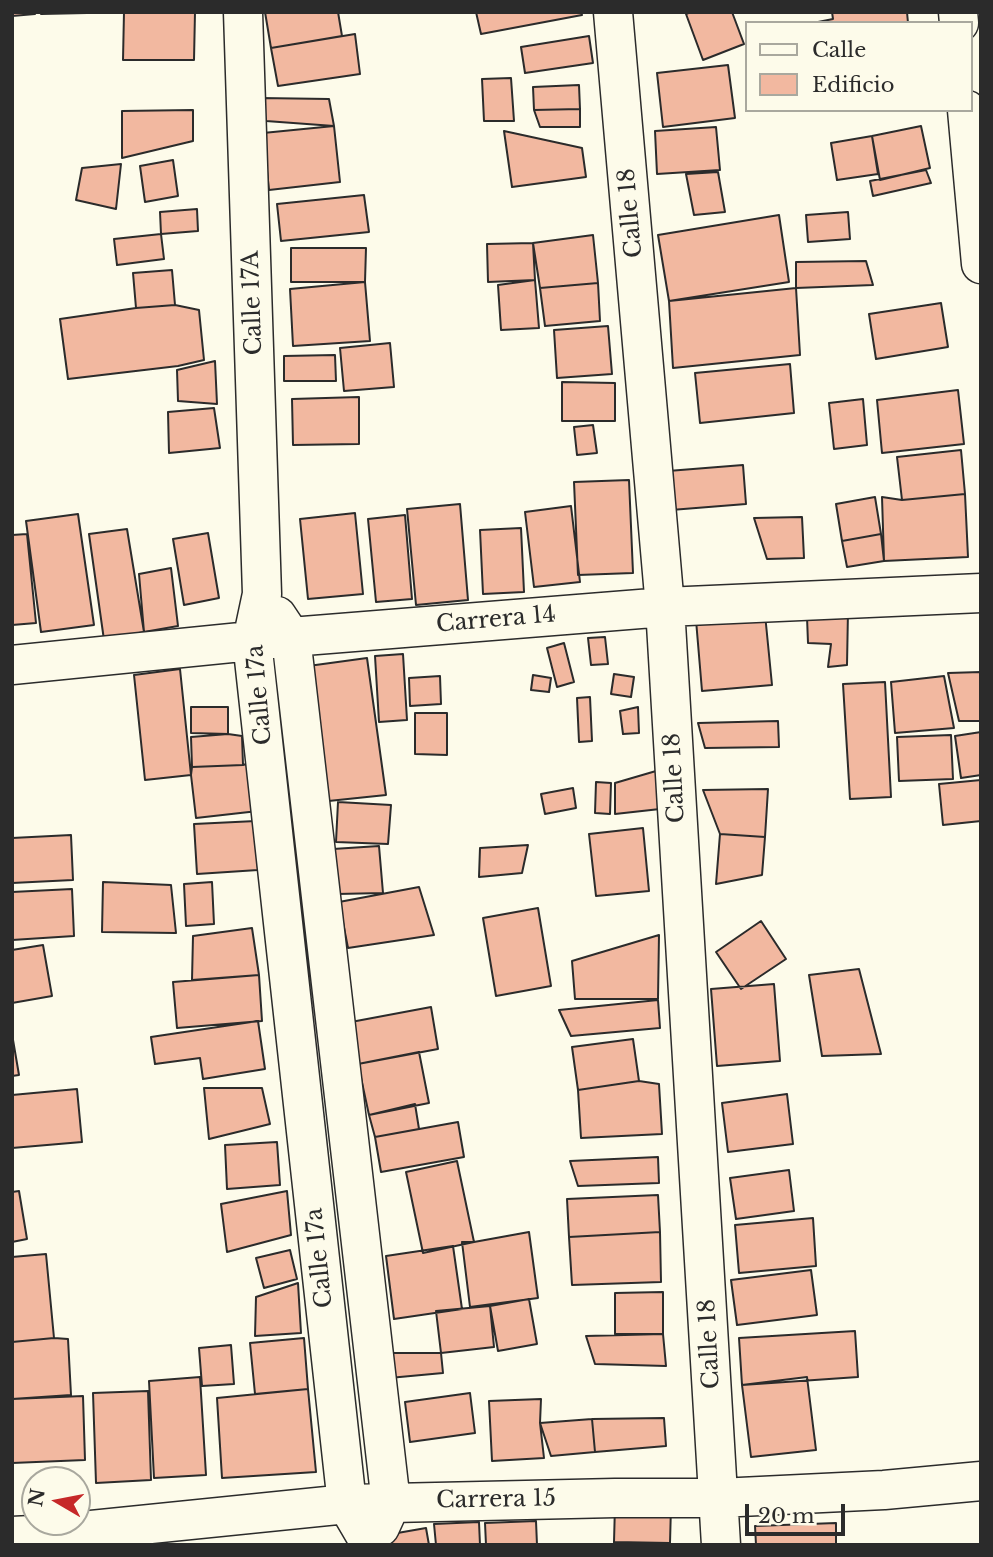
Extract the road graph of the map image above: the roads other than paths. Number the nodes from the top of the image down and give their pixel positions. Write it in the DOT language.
graph roads {
  1 [pos="243,12"];
  2 [pos="613,12"];
  3 [pos="967,112"];
  4 [pos="981,264"];
  5 [pos="981,593"];
  6 [pos="262,594"];
  7 [pos="665,607"];
  8 [pos="291,637"];
  9 [pos="252,641"];
  10 [pos="12,665"];
  11 [pos="981,1481"];
  12 [pos="719,1498"];
  13 [pos="391,1503"];
  14 [pos="347,1504"];
  15 [pos="12,1536"];
  16 [pos="372,1545"];
  17 [pos="721,1545"];
  1 -- 6 [label="street, Calle 17A"];
  2 -- 7 [label="street, Calle 18"];
  3 -- 4 [label="street"];
  5 -- 7 [label="street, Carrera 14"];
  6 -- 8 [label="street, Calle 17a"];
  6 -- 9 [label="street, Calle 17a"];
  7 -- 8 [label="street, Carrera 14"];
  7 -- 12 [label="street, Calle 18"];
  8 -- 9 [label="street, Carrera 14"];
  8 -- 13 [label="street, Calle 17a"];
  9 -- 10 [label="street, Carrera 14"];
  9 -- 14 [label="street, Calle 17a"];
  11 -- 12 [label="street, Carrera 15"];
  12 -- 13 [label="street, Carrera 15"];
  12 -- 17 [label="street, Calle 18"];
  13 -- 14 [label="street, Carrera 15"];
  13 -- 16 [label="street, Calle 17a"];
  14 -- 15 [label="street, Carrera 15"];
  14 -- 16 [label="street, Calle 17a"];
}
